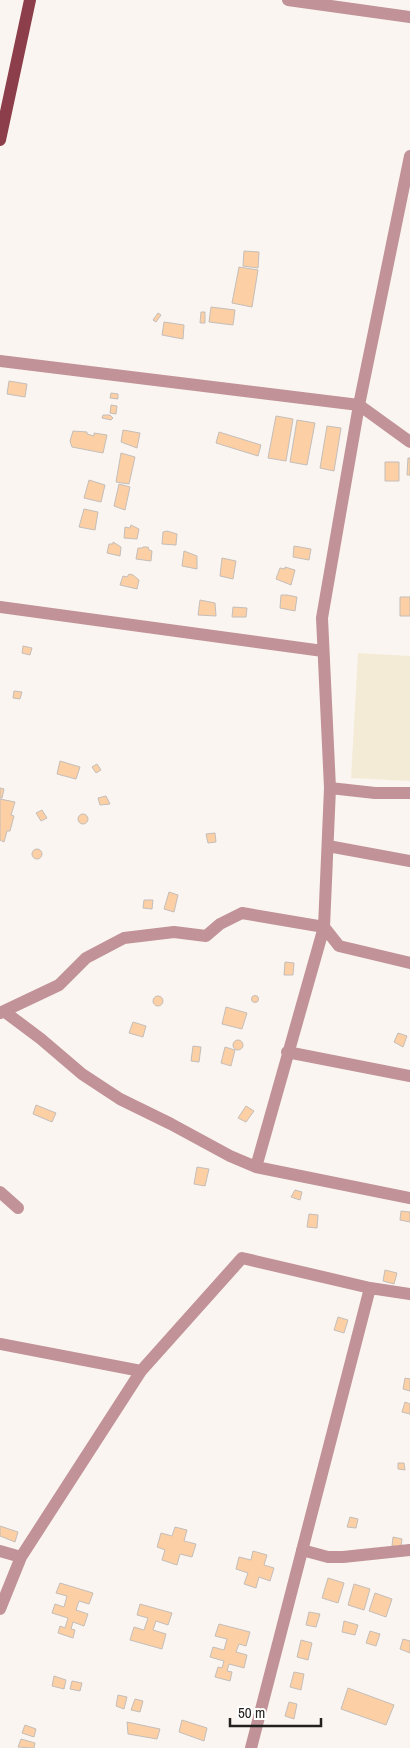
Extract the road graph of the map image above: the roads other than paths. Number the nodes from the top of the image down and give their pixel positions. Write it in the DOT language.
graph roads {
  1 [pos="30,0"];
  2 [pos="288,0"];
  3 [pos="410,17"];
  4 [pos="3,109"];
  5 [pos="0,140"];
  6 [pos="410,156"];
  7 [pos="0,361"];
  8 [pos="359,405"];
  9 [pos="410,442"];
  10 [pos="0,607"];
  11 [pos="323,650"];
  12 [pos="330,788"];
  13 [pos="410,793"];
  14 [pos="328,846"];
  15 [pos="410,861"];
  16 [pos="324,927"];
  17 [pos="410,963"];
  18 [pos="2,1012"];
  19 [pos="287,1052"];
  20 [pos="410,1076"];
  21 [pos="256,1167"];
  22 [pos="0,1192"];
  23 [pos="410,1198"];
  24 [pos="18,1208"];
  25 [pos="370,1288"];
  26 [pos="410,1294"];
  27 [pos="0,1344"];
  28 [pos="141,1371"];
  29 [pos="302,1550"];
  30 [pos="410,1550"];
  31 [pos="0,1551"];
  32 [pos="21,1557"];
  33 [pos="0,1609"];
  34 [pos="251,1748"];
  1 -- 4 [label="main road"];
  2 -- 3 [label="street"];
  4 -- 5 [label="main road"];
  6 -- 8 [label="street"];
  7 -- 8 [label="street"];
  8 -- 9 [label="street"];
  8 -- 11 [label="street"];
  10 -- 11 [label="street"];
  11 -- 12 [label="street"];
  12 -- 13 [label="street"];
  12 -- 14 [label="street"];
  14 -- 15 [label="street"];
  14 -- 16 [label="street"];
  16 -- 17 [label="street"];
  16 -- 18 [label="street"];
  16 -- 19 [label="street"];
  18 -- 21 [label="street"];
  19 -- 20 [label="street"];
  19 -- 21 [label="street"];
  21 -- 23 [label="street"];
  22 -- 24 [label="street"];
  25 -- 26 [label="street"];
  25 -- 28 [label="street"];
  25 -- 29 [label="street"];
  27 -- 28 [label="street"];
  28 -- 32 [label="street"];
  29 -- 30 [label="street"];
  29 -- 34 [label="street"];
  31 -- 32 [label="street"];
  32 -- 33 [label="street"];
}
